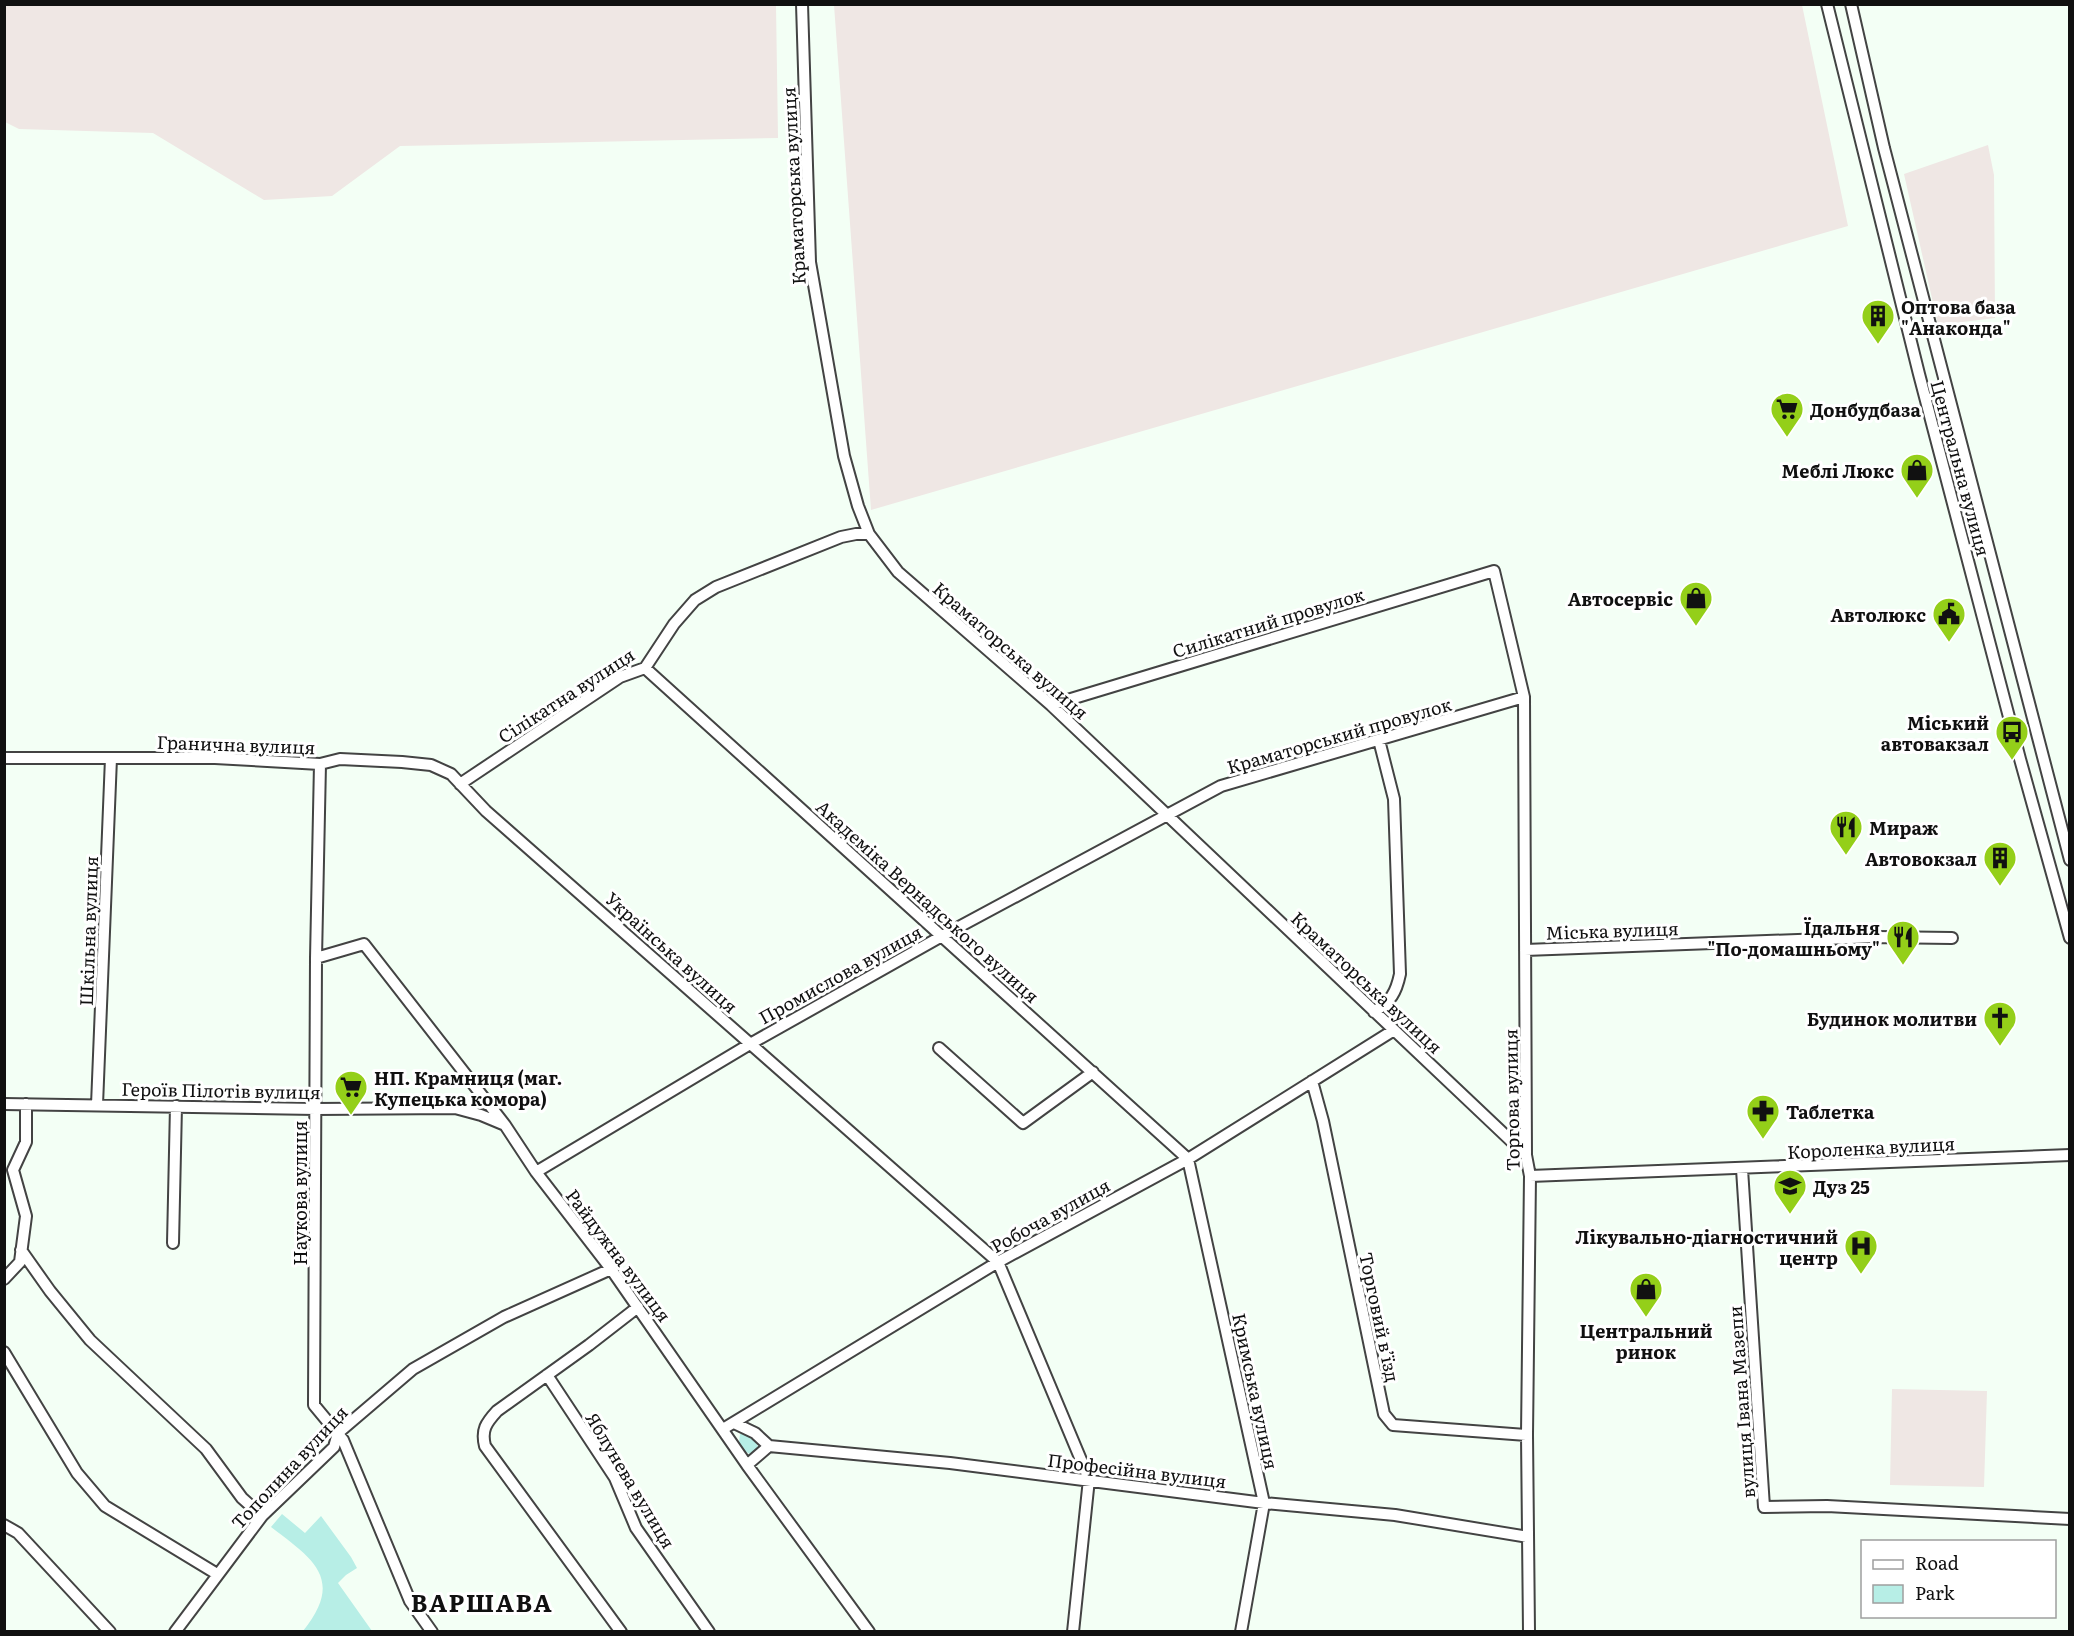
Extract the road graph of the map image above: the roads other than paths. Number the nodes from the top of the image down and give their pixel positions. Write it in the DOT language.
graph roads {
  1 [pos="802,4"];
  2 [pos="1827,4"];
  3 [pos="1851,4"];
  4 [pos="869,534"];
  5 [pos="1494,571"];
  6 [pos="645,668"];
  7 [pos="1524,697"];
  8 [pos="1051,705"];
  9 [pos="1379,740"];
  10 [pos="4,758"];
  11 [pos="111,758"];
  12 [pos="320,764"];
  13 [pos="460,784"];
  14 [pos="1166,814"];
  15 [pos="2070,860"];
  16 [pos="942,936"];
  17 [pos="1952,938"];
  18 [pos="2070,938"];
  19 [pos="1525,950"];
  20 [pos="316,958"];
  21 [pos="1374,1012"];
  22 [pos="1394,1030"];
  23 [pos="750,1044"];
  24 [pos="939,1048"];
  25 [pos="1093,1072"];
  26 [pos="1312,1081"];
  27 [pos="4,1104"];
  28 [pos="26,1104"];
  29 [pos="97,1105"];
  30 [pos="176,1106"];
  31 [pos="316,1109"];
  32 [pos="505,1125"];
  33 [pos="1526,1155"];
  34 [pos="2070,1155"];
  35 [pos="1188,1159"];
  36 [pos="1742,1169"];
  37 [pos="536,1172"];
  38 [pos="1530,1176"];
  39 [pos="173,1243"];
  40 [pos="21,1250"];
  41 [pos="998,1262"];
  42 [pos="611,1269"];
  43 [pos="4,1279"];
  44 [pos="638,1307"];
  45 [pos="4,1352"];
  46 [pos="547,1375"];
  47 [pos="734,1423"];
  48 [pos="723,1429"];
  49 [pos="338,1433"];
  50 [pos="1527,1435"];
  51 [pos="769,1446"];
  52 [pos="747,1465"];
  53 [pos="1089,1479"];
  54 [pos="1264,1503"];
  55 [pos="262,1516"];
  56 [pos="2070,1519"];
  57 [pos="4,1525"];
  58 [pos="1528,1537"];
  59 [pos="217,1574"];
  60 [pos="110,1632"];
  61 [pos="175,1632"];
  62 [pos="432,1632"];
  63 [pos="621,1632"];
  64 [pos="709,1632"];
  65 [pos="869,1632"];
  66 [pos="1073,1632"];
  67 [pos="1240,1632"];
  68 [pos="1529,1632"];
  1 -- 4 [label="street, Краматорська вулиця"];
  2 -- 18 [label="street, Центральна вулиця"];
  3 -- 15 [label="street, Центральна вулиця"];
  4 -- 6 [label="street, Сілікатна вулиця"];
  4 -- 8 [label="street, Краматорська вулиця"];
  5 -- 7 [label="street, Торгова вулиця"];
  5 -- 8 [label="street, Силікатний провулок"];
  6 -- 13 [label="street, Сілікатна вулиця"];
  6 -- 16 [label="street, Академіка Вернадського вулиця"];
  7 -- 9 [label="street, Краматорський провулок"];
  7 -- 19 [label="street, Торгова вулиця"];
  8 -- 14 [label="street, Краматорська вулиця"];
  9 -- 14 [label="street, Краматорський провулок"];
  9 -- 21 [label="street"];
  10 -- 11 [label="street, Гранична вулиця"];
  11 -- 12 [label="street, Гранична вулиця"];
  11 -- 29 [label="street, Шкільна вулиця"];
  12 -- 13 [label="street, Гранична вулиця"];
  12 -- 20 [label="street, Наукова вулиця"];
  13 -- 23 [label="street, Українська вулиця"];
  14 -- 16 [label="street, Промислова вулиця"];
  14 -- 21 [label="street, Краматорська вулиця"];
  16 -- 23 [label="street, Промислова вулиця"];
  16 -- 25 [label="street, Академіка Вернадського вулиця"];
  17 -- 19 [label="street, Міська вулиця"];
  19 -- 33 [label="street, Торгова вулиця"];
  20 -- 31 [label="street, Наукова вулиця"];
  20 -- 32 [label="street, Райдужна вулиця"];
  21 -- 22 [label="street, Краматорська вулиця"];
  22 -- 26 [label="street, Робоча вулиця"];
  22 -- 33 [label="street, Краматорська вулиця"];
  23 -- 37 [label="street, Промислова вулиця"];
  23 -- 41 [label="street, Українська вулиця"];
  24 -- 25 [label="street"];
  25 -- 35 [label="street, Академіка Вернадського вулиця"];
  26 -- 35 [label="street, Робоча вулиця"];
  26 -- 50 [label="street, Торговий в’їзд"];
  27 -- 28 [label="street, Героїв Пілотів вулиця"];
  28 -- 29 [label="street, Героїв Пілотів вулиця"];
  28 -- 40 [label="street"];
  29 -- 30 [label="street, Героїв Пілотів вулиця"];
  30 -- 31 [label="street, Героїв Пілотів вулиця"];
  30 -- 39 [label="street"];
  31 -- 32 [label="street, Героїв Пілотів вулиця"];
  31 -- 49 [label="street, Наукова вулиця"];
  32 -- 37 [label="street, Райдужна вулиця"];
  33 -- 38 [label="street, Торгова вулиця"];
  34 -- 36 [label="street, Короленка вулиця"];
  35 -- 41 [label="street, Робоча вулиця"];
  35 -- 54 [label="street, Кримська вулиця"];
  36 -- 38 [label="street, Короленка вулиця"];
  36 -- 56 [label="street, вулиця Івана Мазепи"];
  37 -- 42 [label="street, Райдужна вулиця"];
  38 -- 50 [label="street, Торгова вулиця"];
  40 -- 43 [label="street"];
  40 -- 55 [label="street"];
  41 -- 47 [label="street, Робоча вулиця"];
  41 -- 53 [label="street"];
  42 -- 44 [label="street, Райдужна вулиця"];
  42 -- 49 [label="street, Тополина вулиця"];
  44 -- 46 [label="street"];
  44 -- 48 [label="street, Райдужна вулиця"];
  45 -- 59 [label="street"];
  46 -- 63 [label="street"];
  46 -- 64 [label="street, Яблунева вулиця"];
  47 -- 48 [label="street, Робоча вулиця"];
  47 -- 51 [label="street"];
  48 -- 52 [label="street, Райдужна вулиця"];
  49 -- 55 [label="street, Тополина вулиця"];
  49 -- 62 [label="street, Наукова вулиця"];
  50 -- 58 [label="street, Торгова вулиця"];
  51 -- 52 [label="street"];
  51 -- 53 [label="street, Професійна вулиця"];
  52 -- 65 [label="street, Райдужна вулиця"];
  53 -- 54 [label="street, Професійна вулиця"];
  53 -- 66 [label="street"];
  54 -- 58 [label="street, Професійна вулиця"];
  54 -- 67 [label="street, Кримська вулиця"];
  55 -- 59 [label="street, Тополина вулиця"];
  57 -- 60 [label="street"];
  58 -- 68 [label="street, Торгова вулиця"];
  59 -- 61 [label="street, Тополина вулиця"];
}
